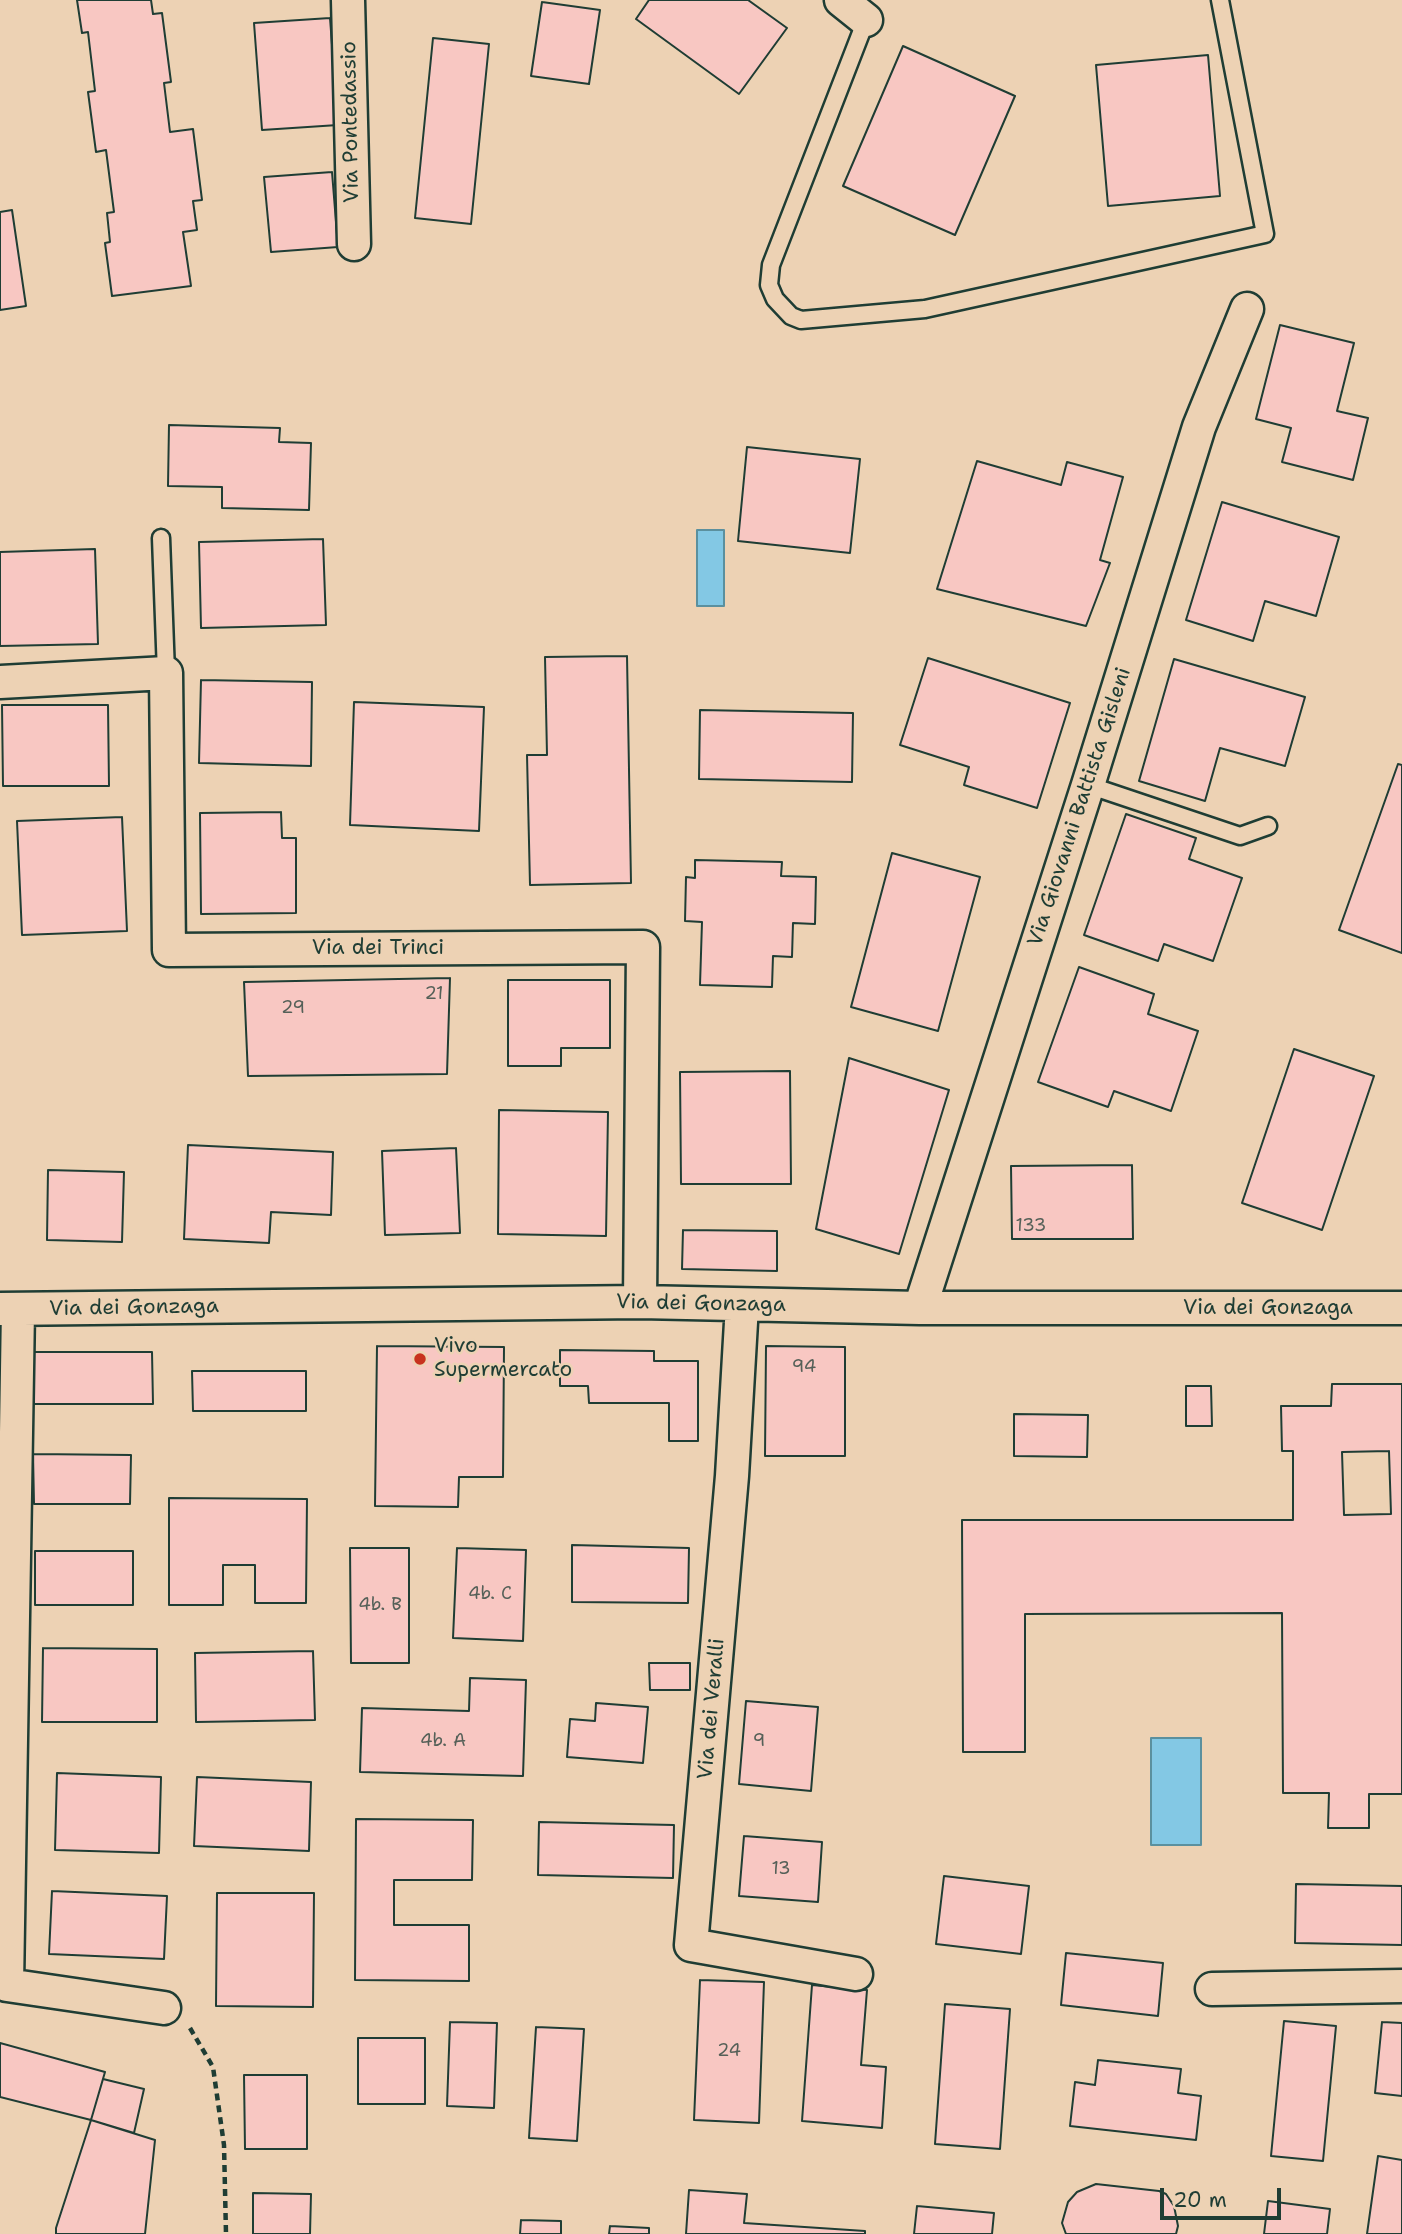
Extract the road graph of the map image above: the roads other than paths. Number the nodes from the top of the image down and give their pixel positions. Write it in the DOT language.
graph roads {
  1 [pos="348,0"];
  2 [pos="841,0"];
  3 [pos="1220,0"];
  4 [pos="866,20"];
  5 [pos="354,244"];
  6 [pos="1247,309"];
  7 [pos="161,538"];
  8 [pos="166,673"];
  9 [pos="0,682"];
  10 [pos="1088,785"];
  11 [pos="1268,826"];
  12 [pos="640,1303"];
  13 [pos="742,1305"];
  14 [pos="920,1307"];
  15 [pos="1402,1308"];
  16 [pos="9,1309"];
  17 [pos="856,1974"];
  18 [pos="1402,1986"];
  19 [pos="1212,1989"];
  20 [pos="164,2008"];
  1 -- 5 [label="street, Via Pontedassio"];
  2 -- 4 [label="street"];
  3 -- 4 [label="lane"];
  6 -- 10 [label="street, Via Giovanni Battista Gisleni"];
  7 -- 8 [label="lane, Via dei Trinci"];
  8 -- 9 [label="street"];
  8 -- 12 [label="street, Via dei Trinci"];
  10 -- 11 [label="lane"];
  10 -- 14 [label="street, Via Giovanni Battista Gisleni"];
  12 -- 13 [label="street, Via dei Gonzaga"];
  12 -- 16 [label="street, Via dei Gonzaga"];
  13 -- 14 [label="street, Via dei Gonzaga"];
  13 -- 17 [label="street, Via dei Veralli"];
  14 -- 15 [label="street, Via dei Gonzaga"];
  16 -- 20 [label="street"];
  18 -- 19 [label="street"];
}
